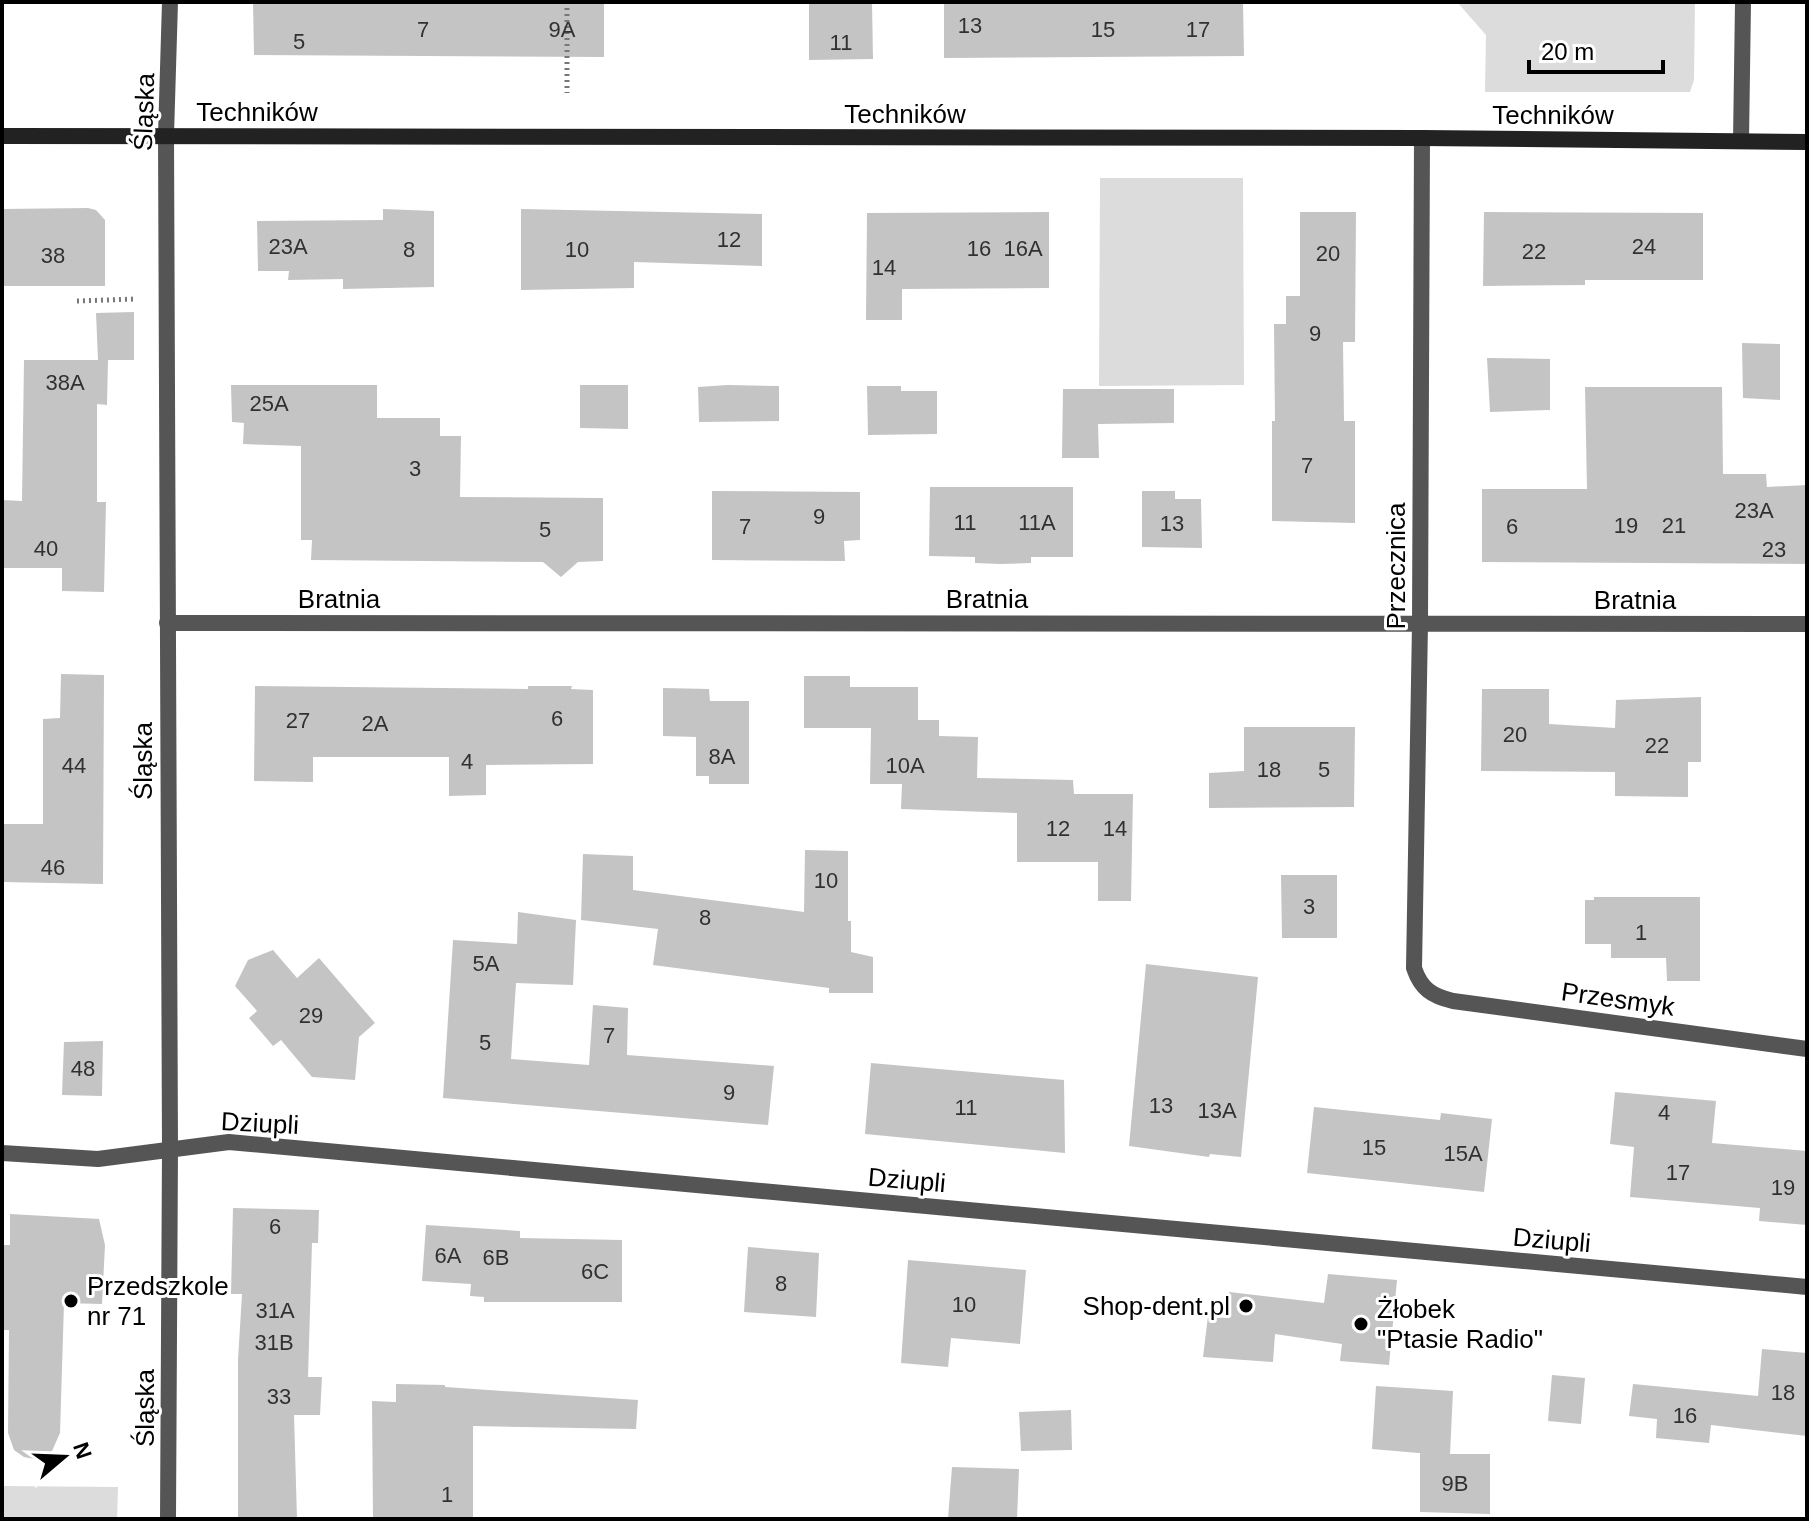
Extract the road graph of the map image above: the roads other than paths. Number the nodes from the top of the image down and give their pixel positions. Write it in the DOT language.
graph roads {
  1 [pos="170,2"];
  2 [pos="1743,2"];
  3 [pos="166,135"];
  4 [pos="2,136"];
  5 [pos="1422,138"];
  6 [pos="1741,141"];
  7 [pos="1807,142"];
  8 [pos="167,623"];
  9 [pos="1420,624"];
  10 [pos="1807,624"];
  11 [pos="1426,990"];
  12 [pos="1807,1049"];
  13 [pos="170,1149"];
  14 [pos="2,1153"];
  15 [pos="1807,1287"];
  16 [pos="168,1519"];
  1 -- 3 [label="street, Śląska"];
  2 -- 6 [label="street"];
  3 -- 4 [label="street, Techników"];
  3 -- 5 [label="street, Techników"];
  3 -- 8 [label="street, Śląska"];
  5 -- 6 [label="street, Techników"];
  5 -- 9 [label="street, Przecznica"];
  6 -- 7 [label="street, Techników"];
  8 -- 9 [label="street, Bratnia"];
  8 -- 13 [label="street, Śląska"];
  9 -- 10 [label="street, Bratnia"];
  9 -- 11 [label="street, Przecznica"];
  11 -- 12 [label="street, Przesmyk"];
  13 -- 14 [label="street, Dziupli"];
  13 -- 15 [label="street, Dziupli"];
  13 -- 16 [label="street, Śląska"];
}
